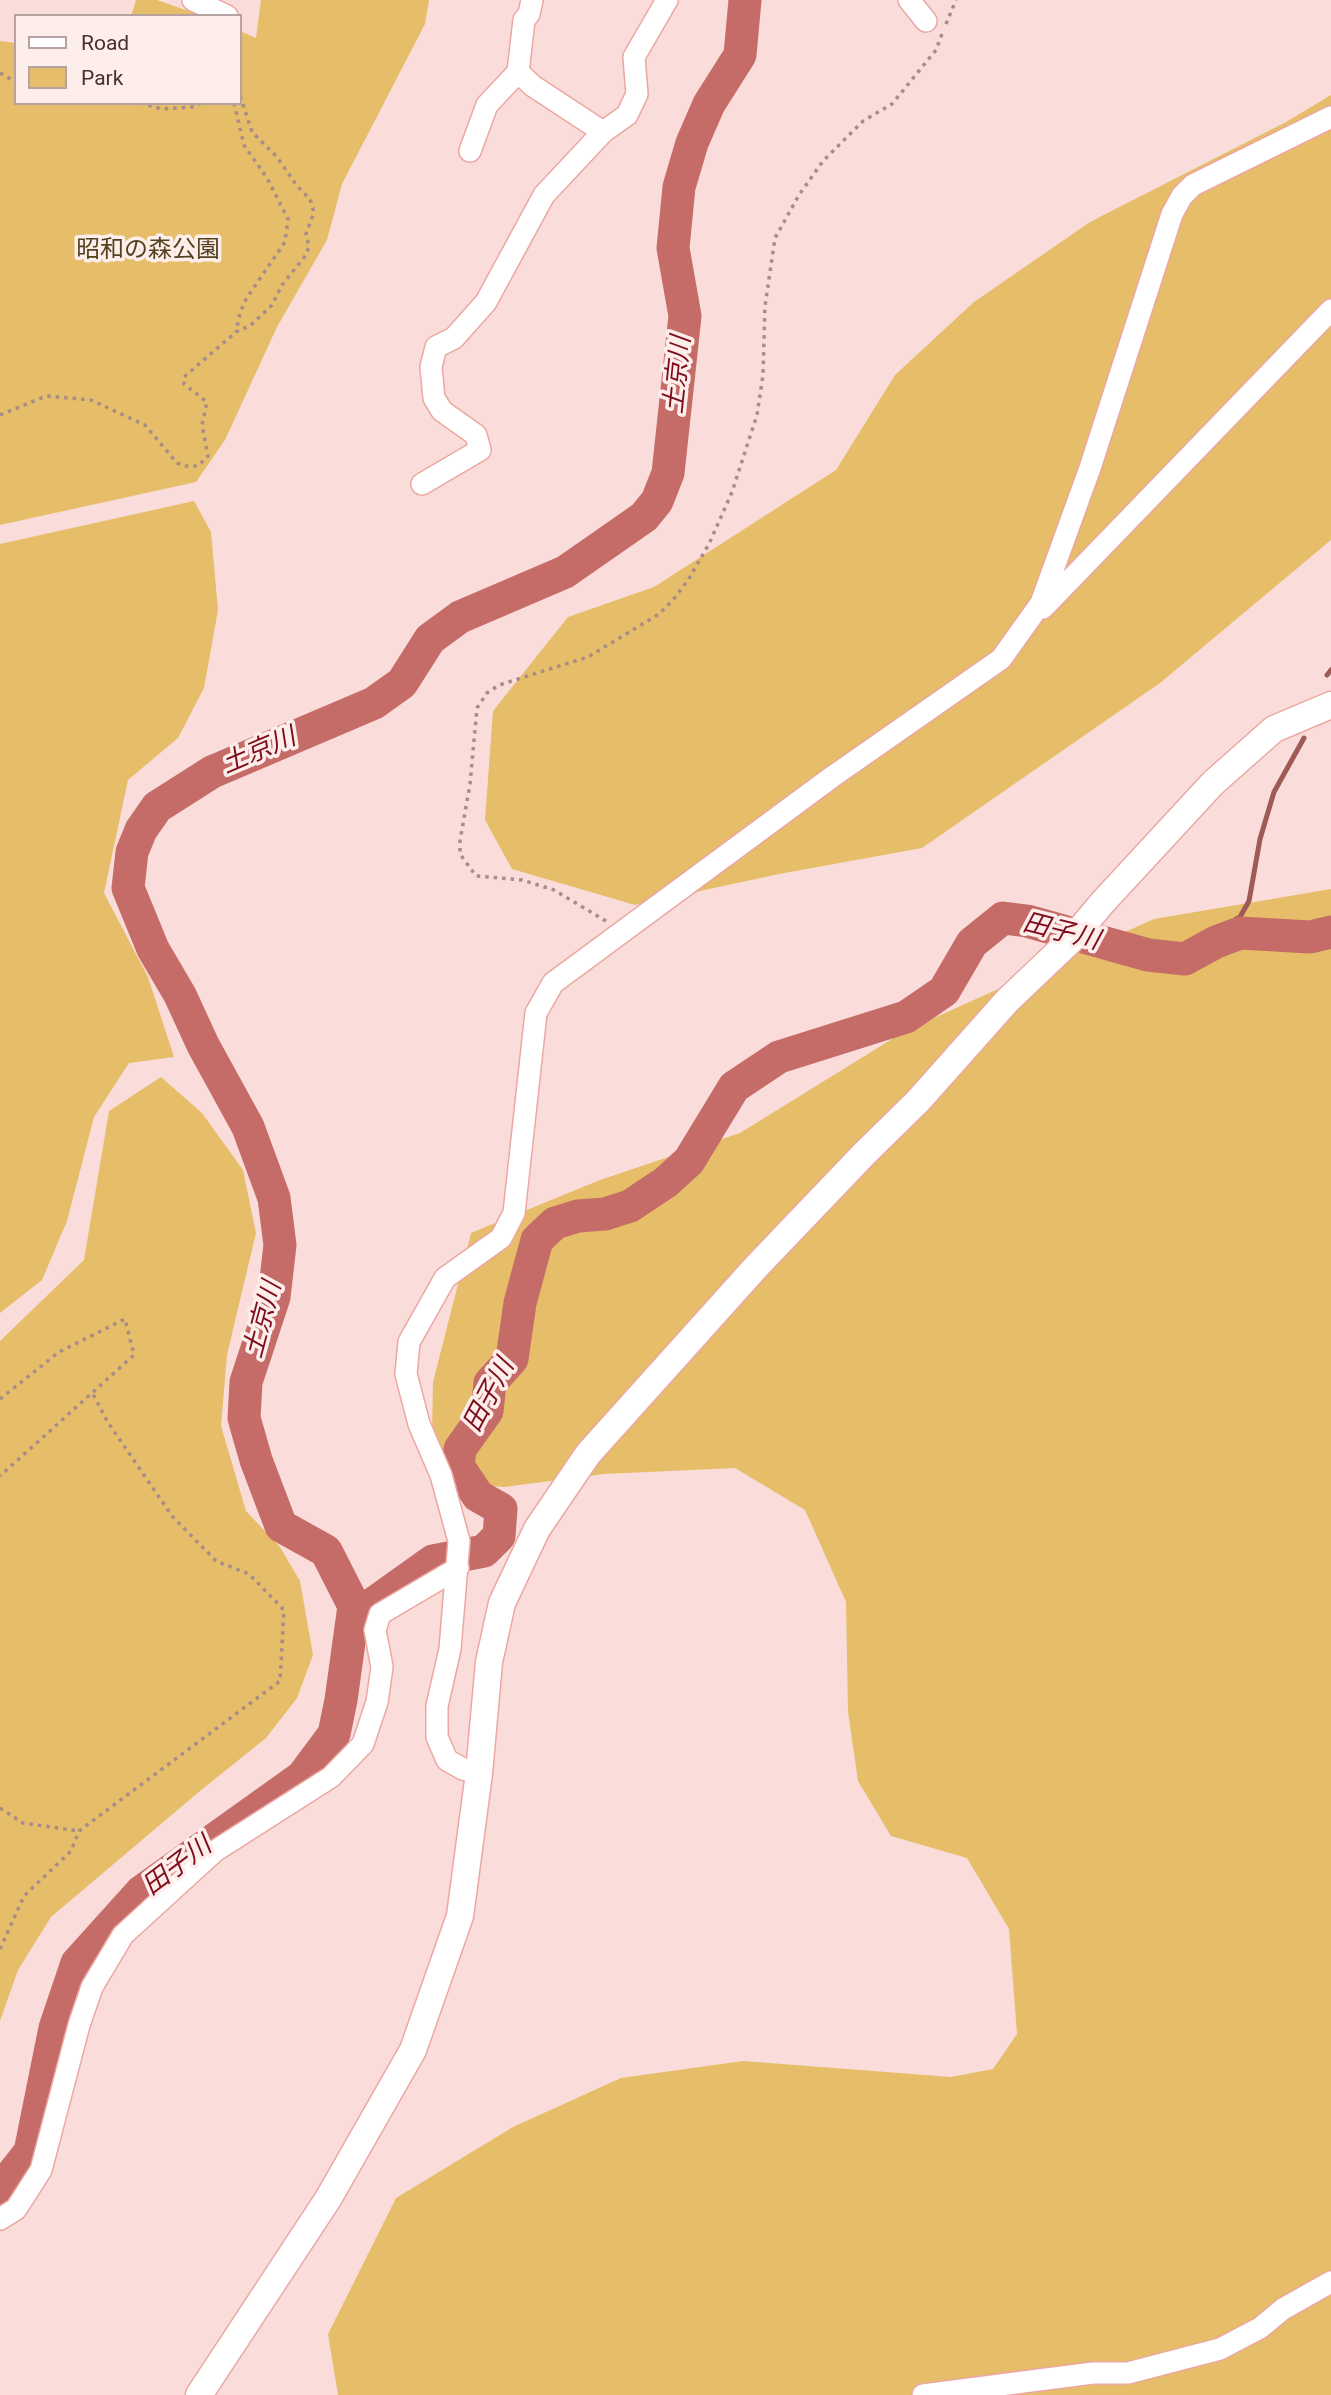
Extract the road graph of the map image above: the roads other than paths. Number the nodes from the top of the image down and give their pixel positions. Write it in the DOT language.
graph roads {
  1 [pos="193,0"];
  2 [pos="532,0"];
  3 [pos="667,0"];
  4 [pos="909,0"];
  5 [pos="223,14"];
  6 [pos="926,21"];
  7 [pos="518,72"];
  8 [pos="1331,117"];
  9 [pos="603,132"];
  10 [pos="470,151"];
  11 [pos="1331,310"];
  12 [pos="422,484"];
  13 [pos="1022,630"];
  14 [pos="1331,705"];
  15 [pos="458,1565"];
  16 [pos="479,1773"];
  17 [pos="0,2219"];
  18 [pos="1331,2282"];
  19 [pos="199,2395"];
  20 [pos="923,2395"];
  1 -- 5 [label="street"];
  2 -- 7 [label="street"];
  3 -- 9 [label="street"];
  4 -- 6 [label="street"];
  7 -- 9 [label="street"];
  7 -- 10 [label="street"];
  8 -- 13 [label="street"];
  9 -- 12 [label="street"];
  11 -- 13 [label="street"];
  13 -- 15 [label="street"];
  14 -- 16 [label="street"];
  15 -- 16 [label="street"];
  15 -- 17 [label="street"];
  16 -- 19 [label="street"];
  18 -- 20 [label="street"];
}
